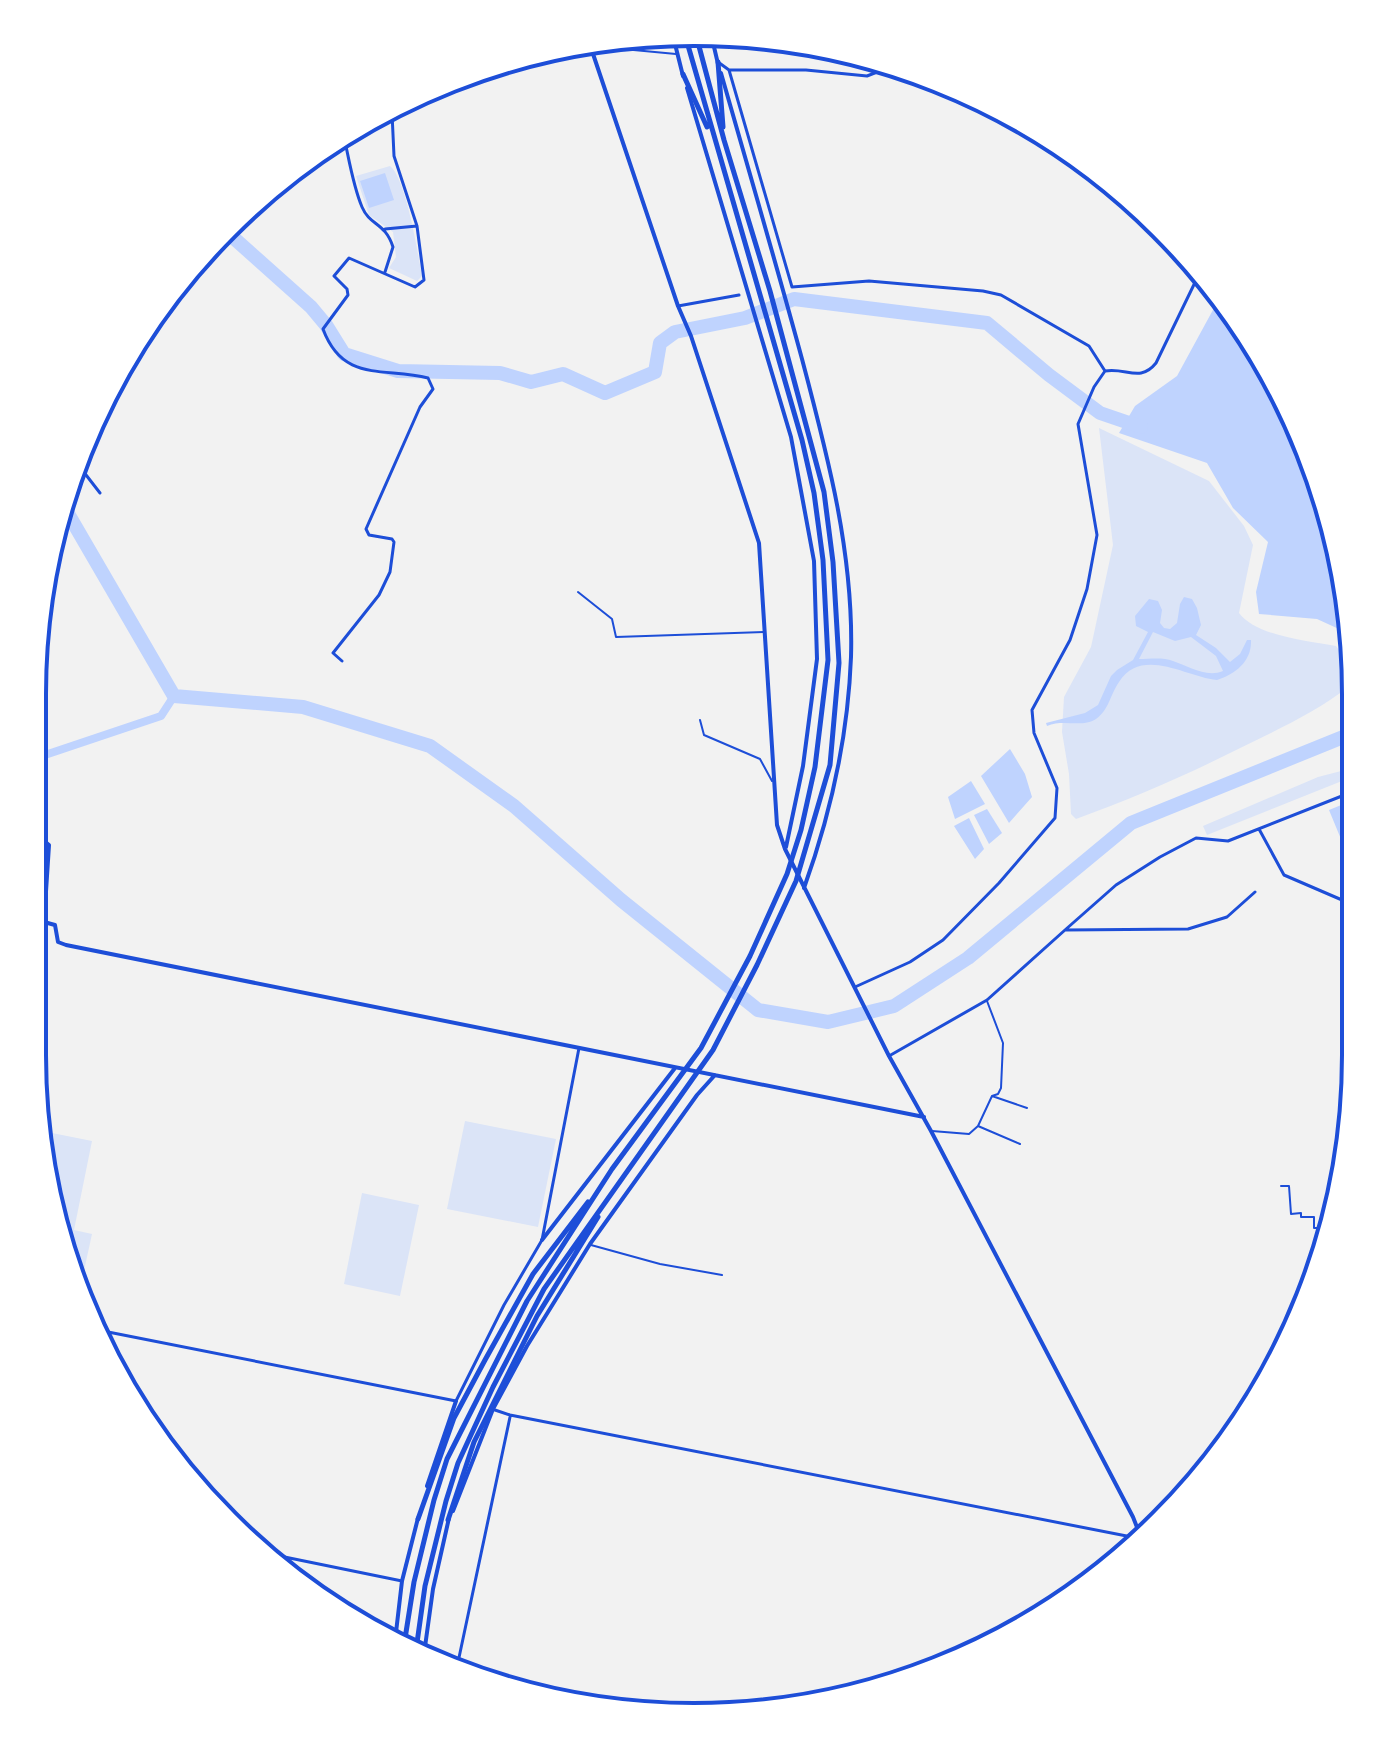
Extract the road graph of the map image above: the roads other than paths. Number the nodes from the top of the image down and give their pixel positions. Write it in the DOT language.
graph roads {
  1 [pos="675,46"];
  2 [pos="688,46"];
  3 [pos="699,46"];
  4 [pos="714,46"];
  5 [pos="634,49"];
  6 [pos="593,54"];
  7 [pos="677,54"];
  8 [pos="718,62"];
  9 [pos="729,70"];
  10 [pos="876,72"];
  11 [pos="683,74"];
  12 [pos="392,121"];
  13 [pos="724,140"];
  14 [pos="714,143"];
  15 [pos="348,147"];
  16 [pos="417,226"];
  17 [pos="385,229"];
  18 [pos="385,272"];
  19 [pos="1194,283"];
  20 [pos="739,295"];
  21 [pos="678,306"];
  22 [pos="1105,371"];
  23 [pos="85,473"];
  24 [pos="100,493"];
  25 [pos="578,592"];
  26 [pos="765,632"];
  27 [pos="342,661"];
  28 [pos="700,720"];
  29 [pos="774,786"];
  30 [pos="1342,796"];
  31 [pos="1259,829"];
  32 [pos="46,842"];
  33 [pos="785,849"];
  34 [pos="804,888"];
  35 [pos="46,889"];
  36 [pos="1255,892"];
  37 [pos="1342,900"];
  38 [pos="46,923"];
  39 [pos="1065,930"];
  40 [pos="855,987"];
  41 [pos="987,1000"];
  42 [pos="579,1048"];
  43 [pos="889,1056"];
  44 [pos="675,1068"];
  45 [pos="715,1075"];
  46 [pos="992,1096"];
  47 [pos="1027,1108"];
  48 [pos="924,1117"];
  49 [pos="978,1126"];
  50 [pos="931,1131"];
  51 [pos="1020,1144"];
  52 [pos="612,1169"];
  53 [pos="619,1183"];
  54 [pos="542,1240"];
  55 [pos="590,1244"];
  56 [pos="722,1275"];
  57 [pos="108,1332"];
  58 [pos="456,1401"];
  59 [pos="493,1409"];
  60 [pos="510,1415"];
  61 [pos="418,1519"];
  62 [pos="448,1520"];
  63 [pos="1137,1527"];
  64 [pos="1126,1537"];
  65 [pos="286,1557"];
  66 [pos="402,1581"];
  67 [pos="396,1630"];
  68 [pos="406,1635"];
  69 [pos="417,1641"];
  70 [pos="425,1644"];
  71 [pos="459,1659"];
  1 -- 7 [label="street"];
  2 -- 14 [label="highway"];
  3 -- 13 [label="highway"];
  4 -- 8 [label="street"];
  5 -- 7 [label="lane"];
  6 -- 21 [label="street"];
  7 -- 11 [label="street"];
  8 -- 9 [label="street"];
  8 -- 13 [label="highway"];
  8 -- 34 [label="street"];
  9 -- 10 [label="street"];
  9 -- 22 [label="street"];
  11 -- 14 [label="highway"];
  11 -- 33 [label="street"];
  12 -- 16 [label="street"];
  13 -- 53 [label="highway"];
  14 -- 52 [label="highway"];
  15 -- 17 [label="street"];
  16 -- 17 [label="street"];
  16 -- 18 [label="street"];
  17 -- 18 [label="street"];
  18 -- 27 [label="street"];
  19 -- 22 [label="street"];
  20 -- 21 [label="street"];
  21 -- 26 [label="street"];
  22 -- 40 [label="street"];
  23 -- 24 [label="street"];
  25 -- 26 [label="lane"];
  26 -- 29 [label="street"];
  28 -- 29 [label="lane"];
  29 -- 33 [label="street"];
  30 -- 31 [label="street"];
  31 -- 37 [label="street"];
  31 -- 39 [label="street"];
  32 -- 35 [label="street"];
  33 -- 34 [label="street"];
  34 -- 40 [label="street"];
  36 -- 39 [label="street"];
  38 -- 42 [label="street"];
  39 -- 41 [label="street"];
  40 -- 43 [label="street"];
  41 -- 43 [label="street"];
  41 -- 46 [label="lane"];
  42 -- 44 [label="street"];
  42 -- 54 [label="street"];
  43 -- 48 [label="street"];
  44 -- 45 [label="street"];
  44 -- 54 [label="street"];
  45 -- 48 [label="street"];
  45 -- 55 [label="street"];
  46 -- 47 [label="lane"];
  46 -- 49 [label="lane"];
  48 -- 50 [label="street"];
  49 -- 50 [label="lane"];
  49 -- 51 [label="lane"];
  50 -- 63 [label="street"];
  52 -- 61 [label="highway"];
  52 -- 68 [label="highway"];
  53 -- 62 [label="highway"];
  53 -- 69 [label="highway"];
  54 -- 58 [label="street"];
  55 -- 56 [label="lane"];
  55 -- 59 [label="street"];
  57 -- 58 [label="street"];
  58 -- 61 [label="street"];
  59 -- 60 [label="street"];
  59 -- 62 [label="street"];
  60 -- 64 [label="street"];
  60 -- 71 [label="street"];
  61 -- 66 [label="street"];
  62 -- 70 [label="street"];
  65 -- 66 [label="street"];
  66 -- 67 [label="street"];
}
